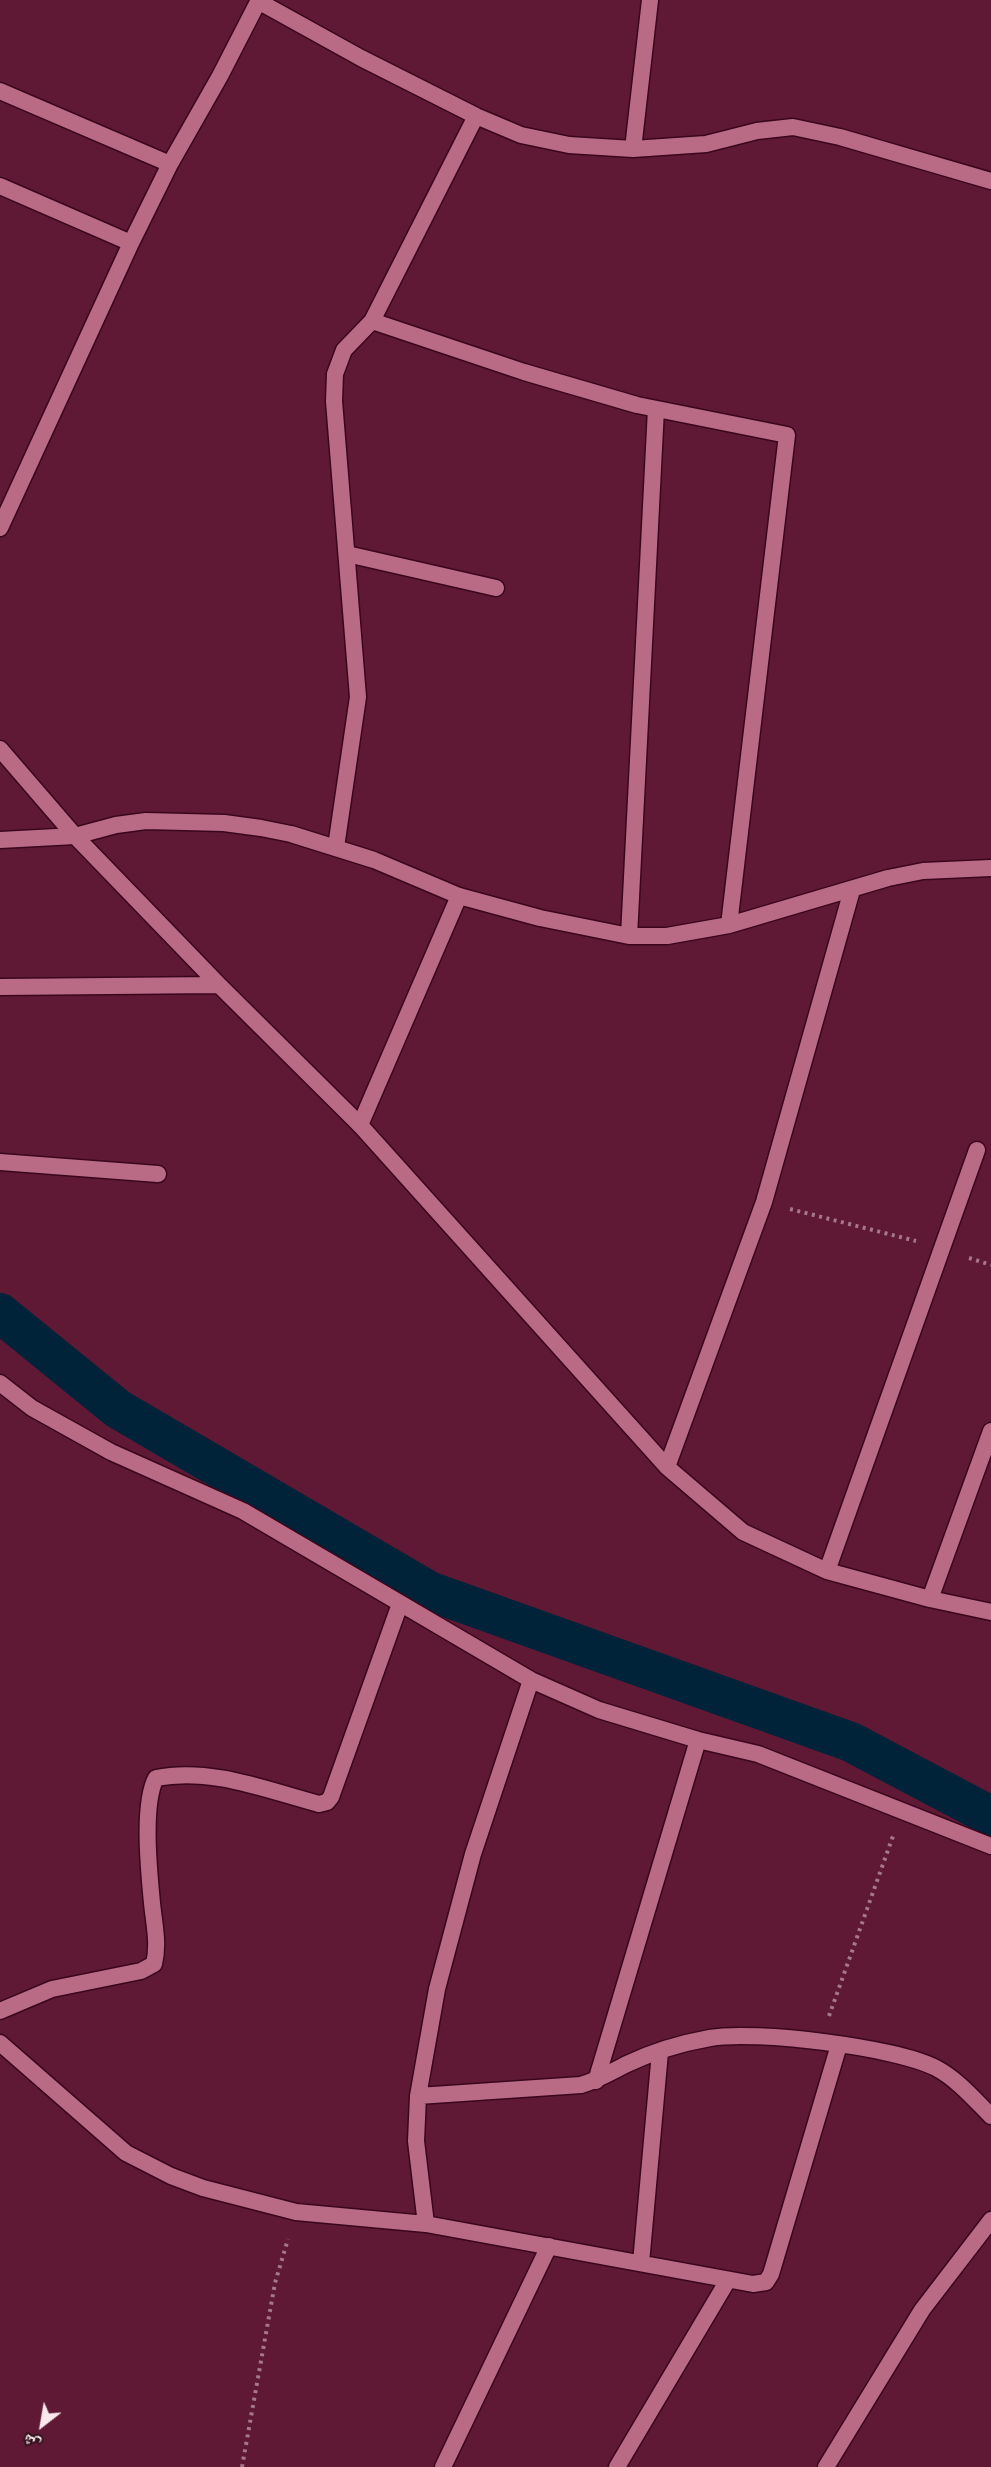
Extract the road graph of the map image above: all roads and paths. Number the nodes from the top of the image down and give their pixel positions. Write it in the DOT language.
graph roads {
  1 [pos="258,0"];
  2 [pos="650,0"];
  3 [pos="0,92"];
  4 [pos="476,116"];
  5 [pos="633,149"];
  6 [pos="170,164"];
  7 [pos="991,181"];
  8 [pos="0,186"];
  9 [pos="131,243"];
  10 [pos="372,321"];
  11 [pos="656,409"];
  12 [pos="0,528"];
  13 [pos="347,554"];
  14 [pos="496,588"];
  15 [pos="0,750"];
  16 [pos="75,836"];
  17 [pos="0,840"];
  18 [pos="336,847"];
  19 [pos="991,868"];
  20 [pos="852,890"];
  21 [pos="459,896"];
  22 [pos="729,925"];
  23 [pos="629,936"];
  24 [pos="219,985"];
  25 [pos="0,987"];
  26 [pos="360,1125"];
  27 [pos="977,1150"];
  28 [pos="0,1162"];
  29 [pos="158,1174"];
  30 [pos="764,1202"];
  31 [pos="943,1248"];
  32 [pos="991,1265"];
  33 [pos="0,1383"];
  34 [pos="991,1431"];
  35 [pos="667,1467"];
  36 [pos="827,1571"];
  37 [pos="930,1599"];
  38 [pos="400,1604"];
  39 [pos="991,1612"];
  40 [pos="531,1680"];
  41 [pos="698,1740"];
  42 [pos="902,1810"];
  43 [pos="991,1846"];
  44 [pos="0,2011"];
  45 [pos="819,2042"];
  46 [pos="0,2043"];
  47 [pos="839,2045"];
  48 [pos="660,2052"];
  49 [pos="596,2080"];
  50 [pos="418,2096"];
  51 [pos="991,2116"];
  52 [pos="296,2212"];
  53 [pos="991,2220"];
  54 [pos="426,2224"];
  55 [pos="549,2246"];
  56 [pos="641,2264"];
  57 [pos="728,2280"];
  58 [pos="242,2467"];
  59 [pos="443,2467"];
  60 [pos="616,2467"];
  61 [pos="826,2467"];
  1 -- 4 [label="street"];
  1 -- 6 [label="street"];
  2 -- 5 [label="street"];
  3 -- 6 [label="street"];
  4 -- 5 [label="street"];
  4 -- 10 [label="street"];
  5 -- 7 [label="street"];
  6 -- 9 [label="street"];
  8 -- 9 [label="street"];
  9 -- 12 [label="street"];
  10 -- 11 [label="street"];
  10 -- 13 [label="street"];
  11 -- 22 [label="street"];
  11 -- 23 [label="street"];
  13 -- 14 [label="street"];
  13 -- 18 [label="street"];
  15 -- 16 [label="street"];
  16 -- 17 [label="street"];
  16 -- 18 [label="street"];
  16 -- 24 [label="street"];
  18 -- 21 [label="street"];
  19 -- 20 [label="street"];
  20 -- 22 [label="street"];
  20 -- 30 [label="street"];
  21 -- 23 [label="street"];
  21 -- 26 [label="street"];
  22 -- 23 [label="street"];
  24 -- 25 [label="street"];
  24 -- 26 [label="street"];
  26 -- 35 [label="street"];
  27 -- 31 [label="street"];
  28 -- 29 [label="street"];
  30 -- 31 [label="path"];
  30 -- 35 [label="street"];
  31 -- 32 [label="path"];
  31 -- 36 [label="street"];
  33 -- 38 [label="street"];
  34 -- 37 [label="street"];
  35 -- 36 [label="street"];
  36 -- 37 [label="street"];
  37 -- 39 [label="street"];
  38 -- 40 [label="street"];
  38 -- 44 [label="street"];
  40 -- 41 [label="street"];
  40 -- 50 [label="street"];
  41 -- 42 [label="street"];
  41 -- 49 [label="street"];
  42 -- 43 [label="street"];
  42 -- 45 [label="path"];
  45 -- 47 [label="street"];
  45 -- 48 [label="street"];
  46 -- 52 [label="street"];
  47 -- 51 [label="street"];
  47 -- 57 [label="street"];
  48 -- 49 [label="street"];
  48 -- 56 [label="street"];
  49 -- 50 [label="street"];
  50 -- 54 [label="street"];
  52 -- 54 [label="street"];
  52 -- 58 [label="path"];
  53 -- 61 [label="street"];
  54 -- 55 [label="street"];
  55 -- 56 [label="street"];
  55 -- 59 [label="street"];
  56 -- 57 [label="street"];
  57 -- 60 [label="street"];
}
